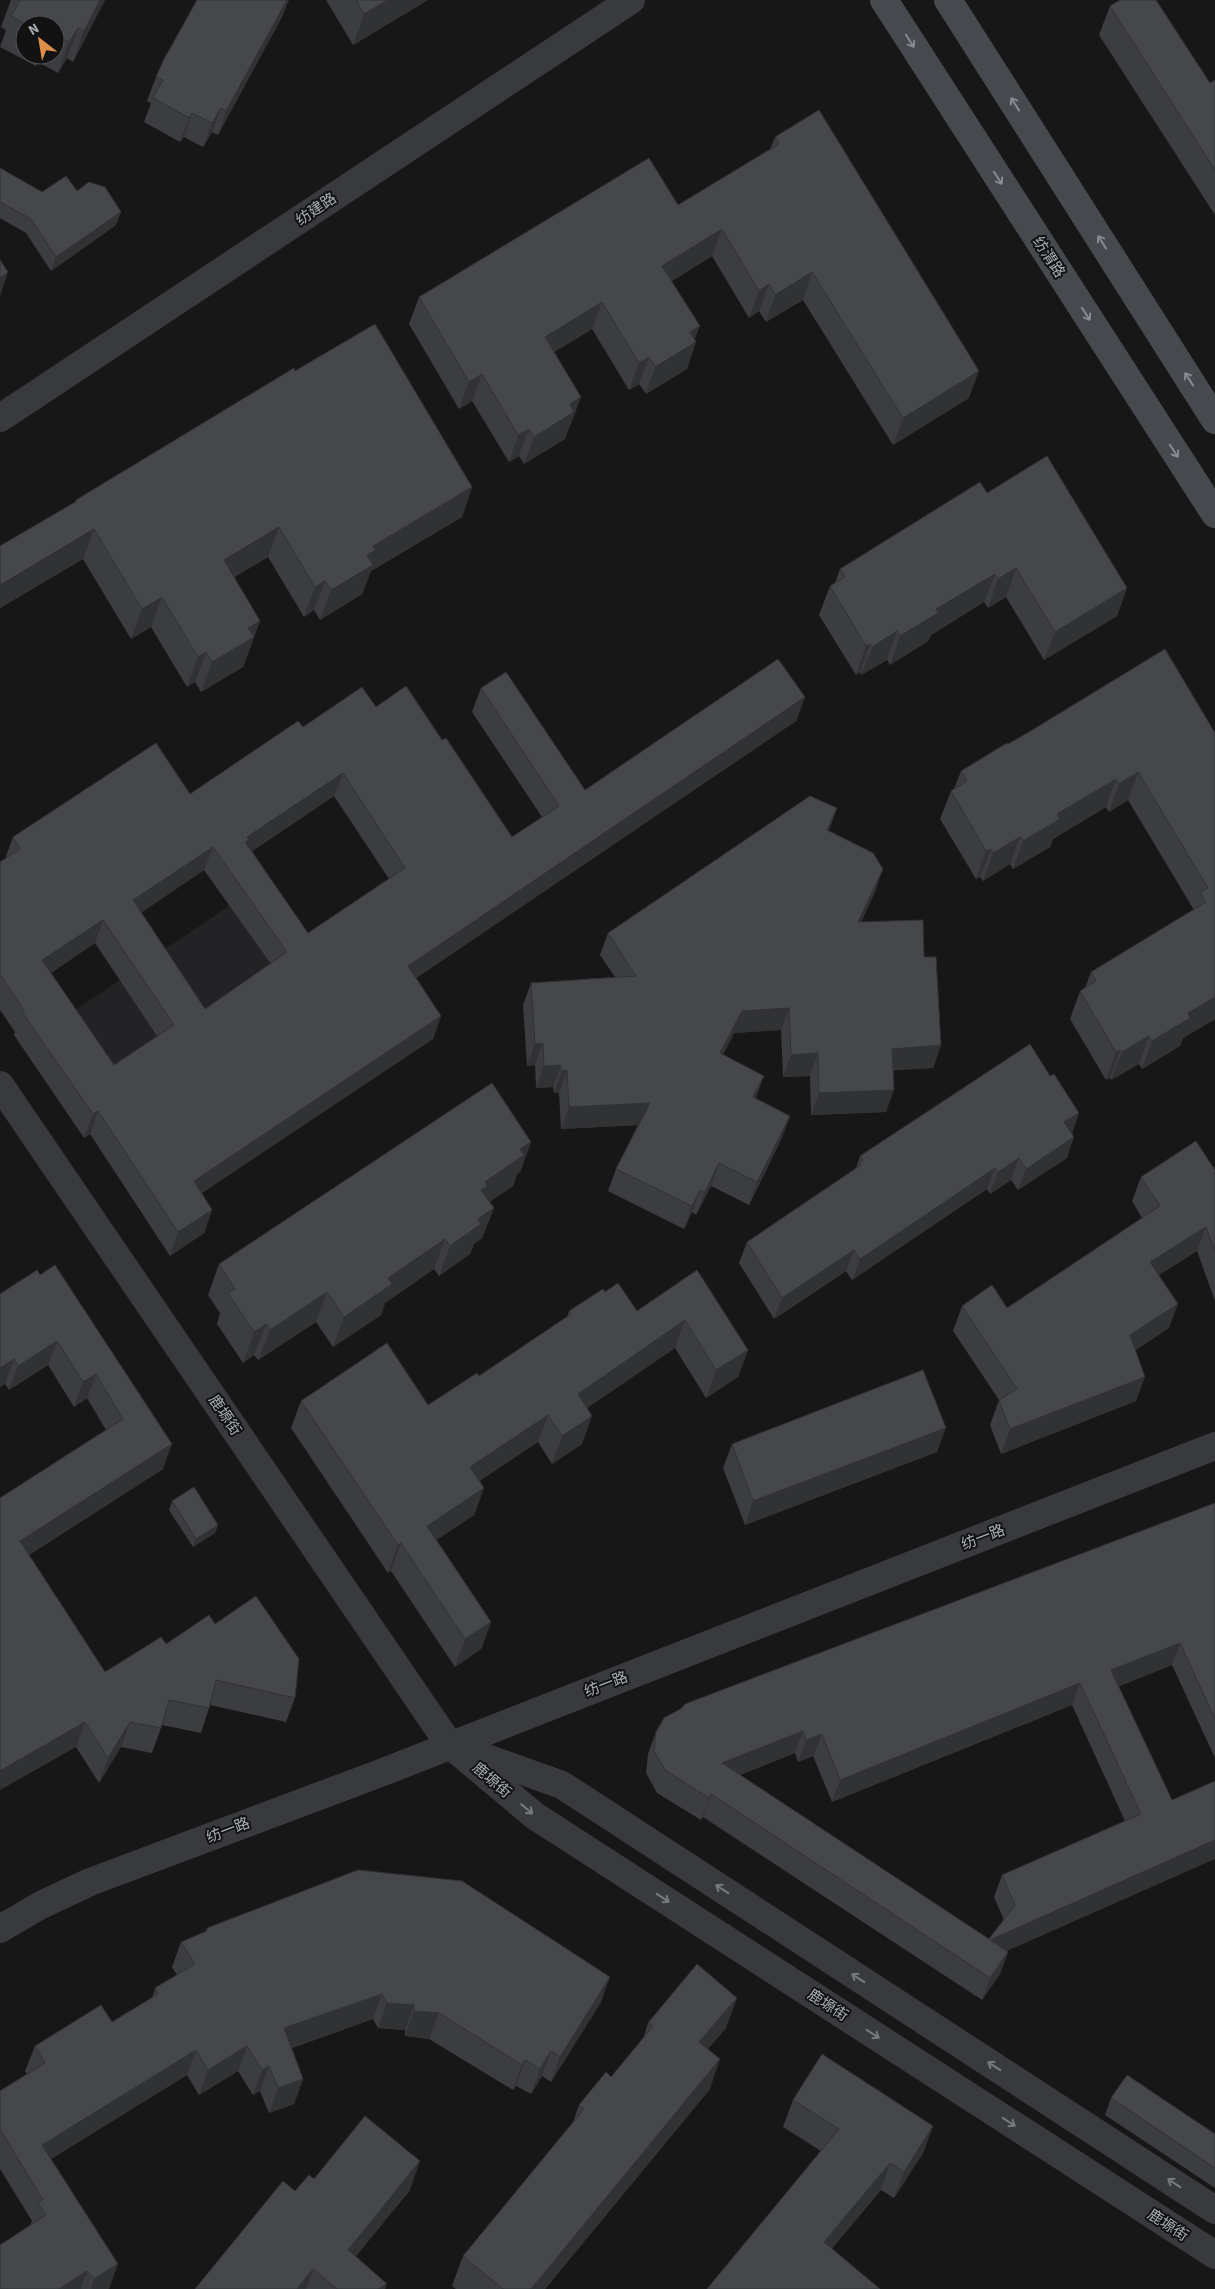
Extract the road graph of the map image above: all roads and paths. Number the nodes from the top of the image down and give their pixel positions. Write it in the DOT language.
graph roads {
  1 [pos="631,0"];
  2 [pos="884,0"];
  3 [pos="948,0"];
  4 [pos="0,418"];
  5 [pos="1215,420"];
  6 [pos="1215,514"];
  7 [pos="0,1085"];
  8 [pos="1215,1446"];
  9 [pos="449,1744"];
  10 [pos="0,1929"];
  11 [pos="1215,2210"];
  12 [pos="1215,2255"];
  1 -- 4 [label="street, 纺建路"];
  2 -- 6 [label="main road, 纺渭路, one-way"];
  5 -- 3 [label="main road, one-way"];
  7 -- 9 [label="street, 鹿塬街"];
  8 -- 9 [label="street, 纺一路"];
  9 -- 10 [label="street, 纺一路"];
  11 -- 9 [label="street, 鹿塬街, one-way"];
  9 -- 12 [label="street, 鹿塬街, one-way"];
}
